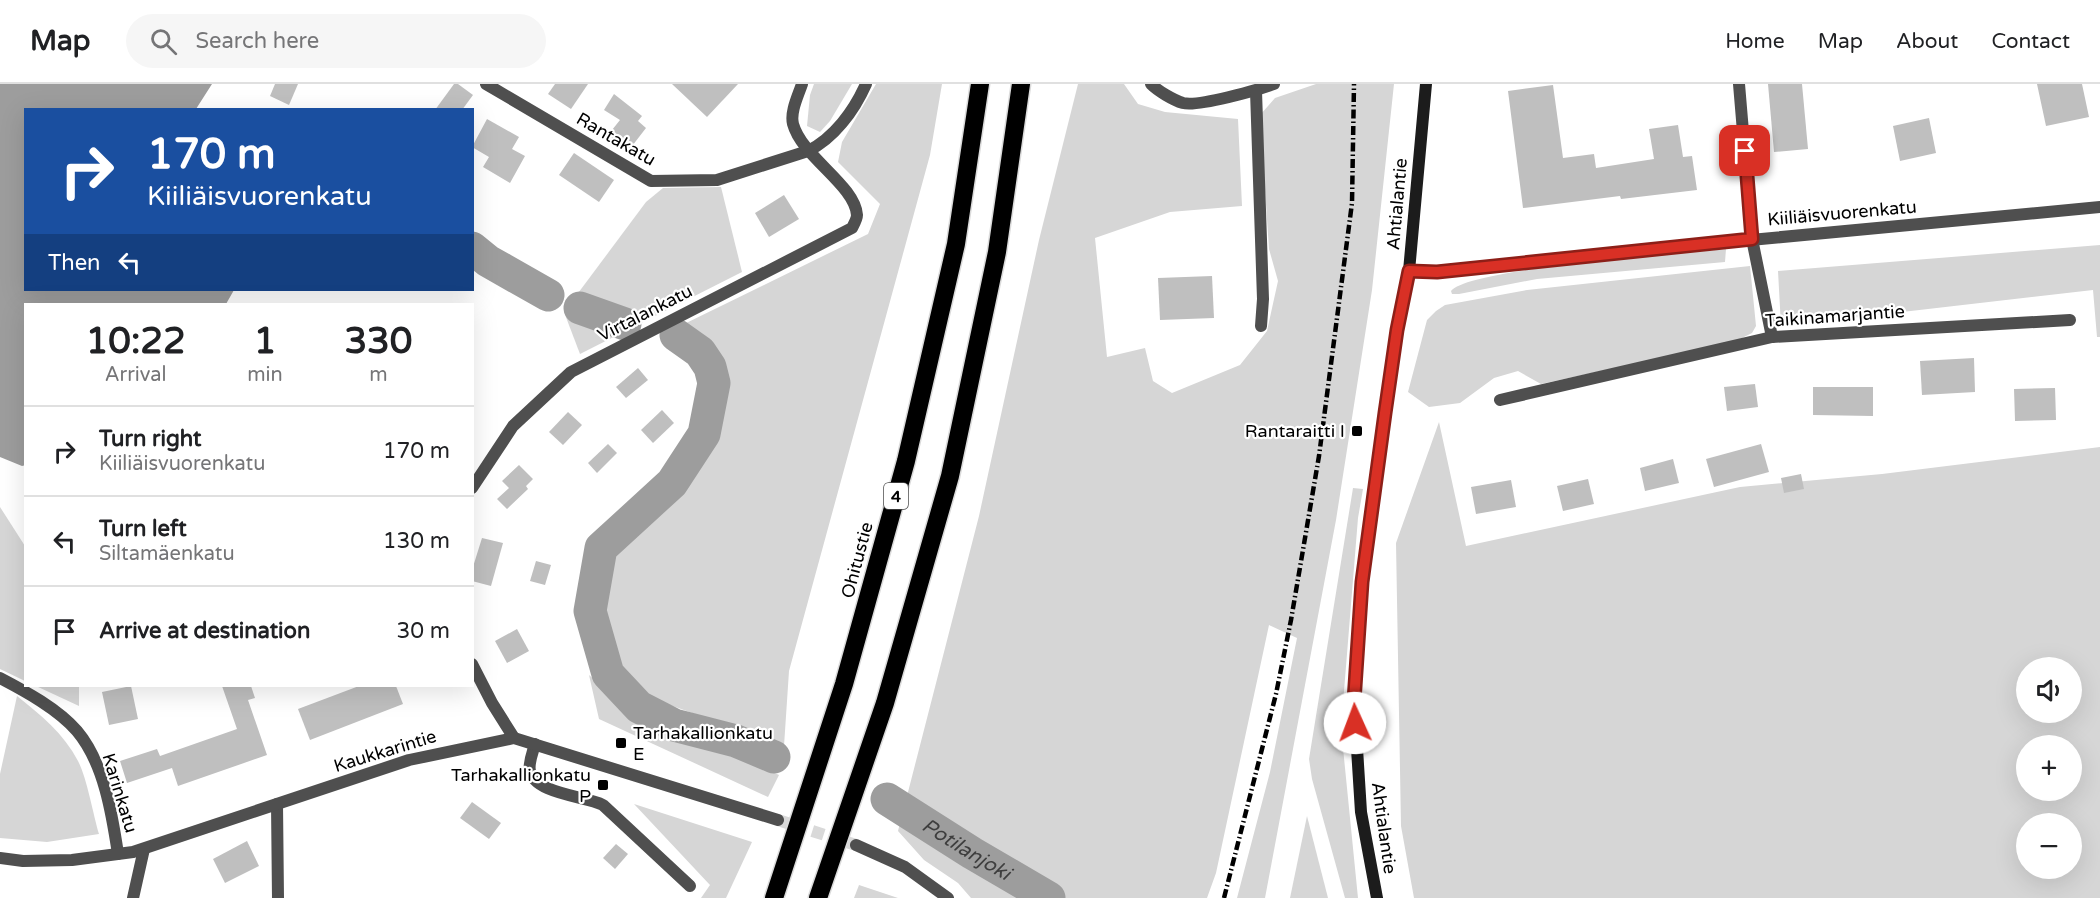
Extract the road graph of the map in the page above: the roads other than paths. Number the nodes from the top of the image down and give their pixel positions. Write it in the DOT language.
graph roads {
  1 [pos="486,84"];
  2 [pos="802,84"];
  3 [pos="866,84"];
  4 [pos="980,84"];
  5 [pos="1021,84"];
  6 [pos="1151,84"];
  7 [pos="1274,84"];
  8 [pos="1426,84"];
  9 [pos="1739,84"];
  10 [pos="1256,91"];
  11 [pos="808,151"];
  12 [pos="2100,207"];
  13 [pos="1752,239"];
  14 [pos="1409,271"];
  15 [pos="2070,320"];
  16 [pos="1261,326"];
  17 [pos="1772,337"];
  18 [pos="1500,400"];
  19 [pos="474,485"];
  20 [pos="474,668"];
  21 [pos="0,678"];
  22 [pos="514,738"];
  23 [pos="535,744"];
  24 [pos="277,804"];
  25 [pos="778,820"];
  26 [pos="856,845"];
  27 [pos="144,849"];
  28 [pos="118,854"];
  29 [pos="0,858"];
  30 [pos="690,886"];
  31 [pos="133,898"];
  32 [pos="278,898"];
  33 [pos="774,898"];
  34 [pos="818,898"];
  35 [pos="948,898"];
  36 [pos="1377,898"];
  1 -- 11 [label="street, Rantakatu"];
  2 -- 11 [label="street"];
  3 -- 11 [label="street, Rantakatu"];
  4 -- 33 [label="highway, Ohitustie / 4"];
  5 -- 34 [label="highway"];
  6 -- 10 [label="street"];
  7 -- 10 [label="street"];
  8 -- 14 [label="main road, Ahtialantie"];
  9 -- 13 [label="street"];
  10 -- 16 [label="street"];
  11 -- 19 [label="street, Virtalankatu"];
  12 -- 13 [label="street, Kiiliäisvuorenkatu"];
  13 -- 14 [label="street, Kiiliäisvuorenkatu"];
  13 -- 17 [label="street"];
  14 -- 36 [label="main road, Ahtialantie"];
  15 -- 17 [label="street, Taikinamarjantie"];
  17 -- 18 [label="street, Taikinamarjantie"];
  20 -- 22 [label="street"];
  21 -- 28 [label="street, Karinkatu"];
  22 -- 23 [label="street, Kaukkarintie"];
  22 -- 24 [label="street, Kaukkarintie"];
  23 -- 25 [label="street, Kaukkarintie"];
  23 -- 30 [label="street"];
  24 -- 27 [label="street, Kaukkarintie"];
  24 -- 32 [label="street"];
  26 -- 35 [label="street"];
  27 -- 28 [label="street, Kaukkarintie"];
  27 -- 31 [label="street"];
  28 -- 29 [label="street, Kaukkarintie"];
}
